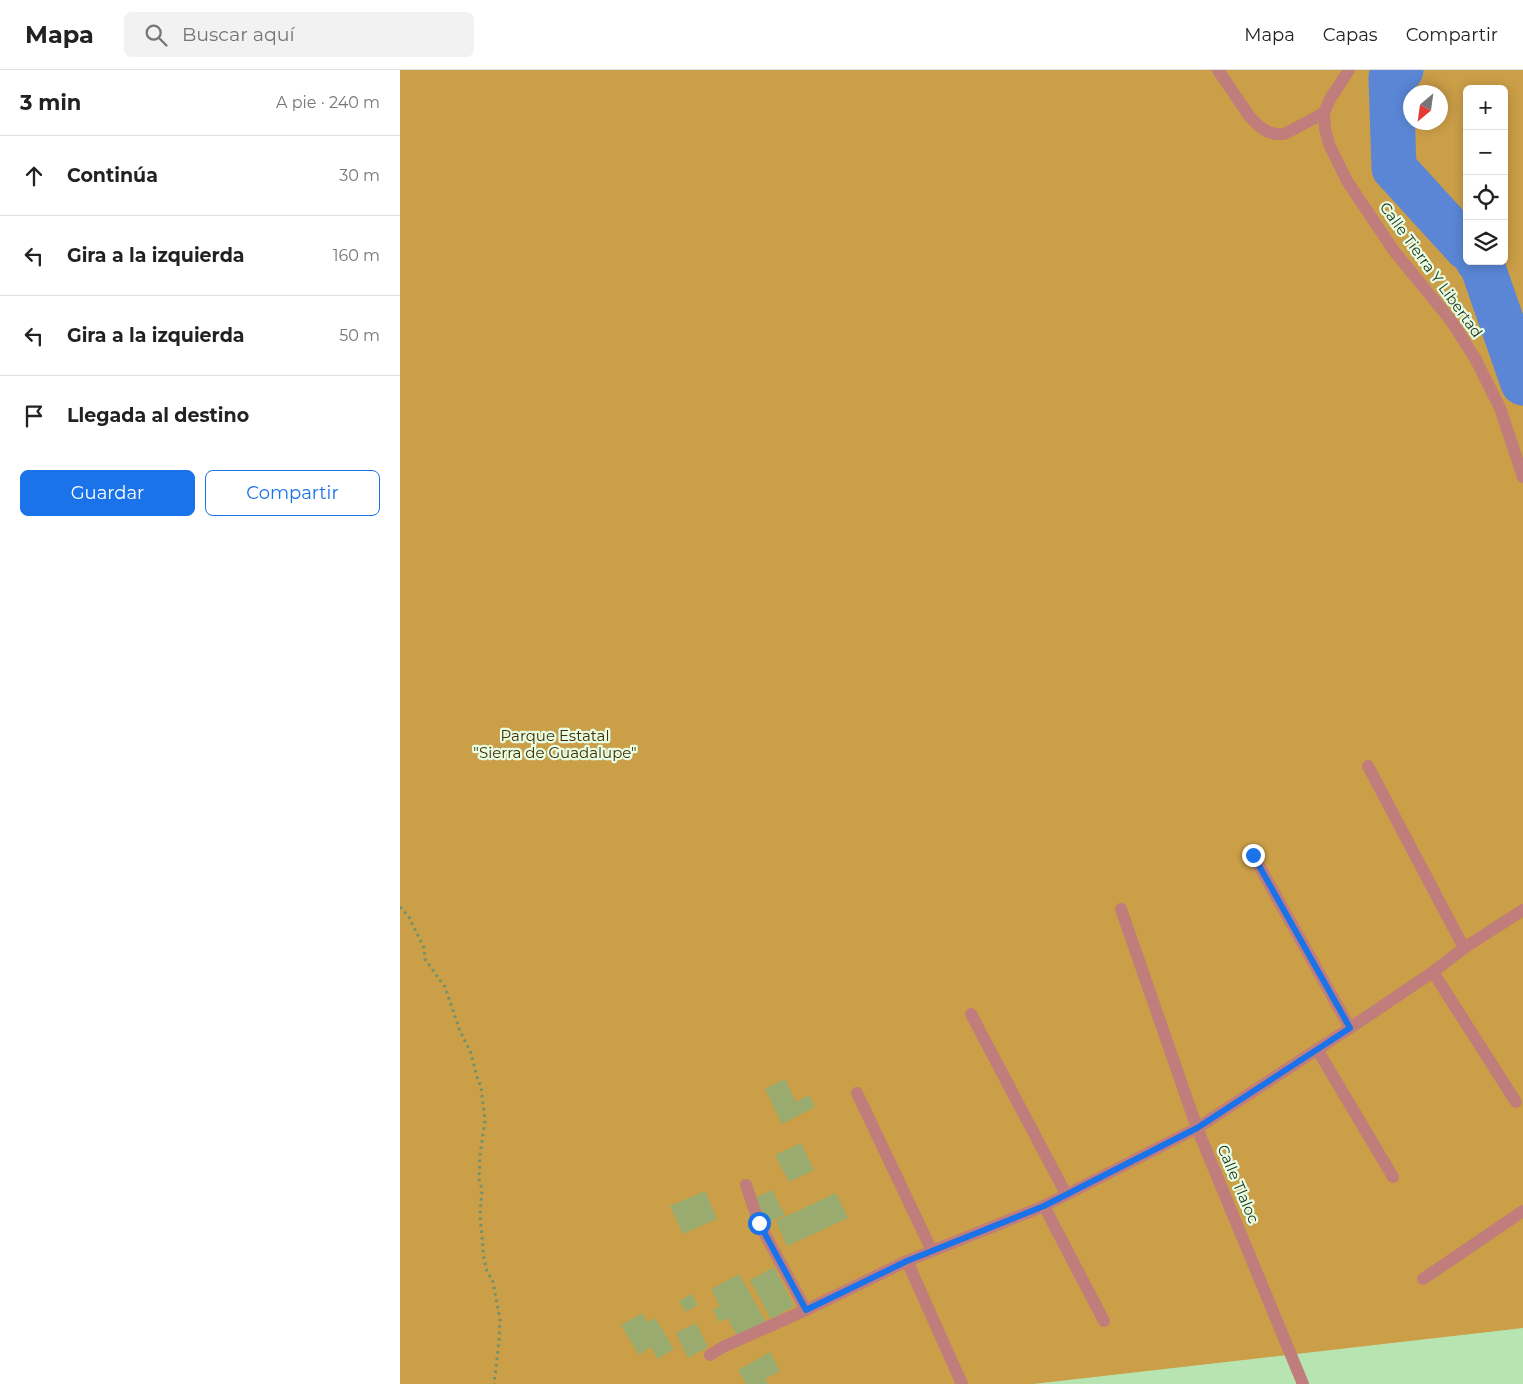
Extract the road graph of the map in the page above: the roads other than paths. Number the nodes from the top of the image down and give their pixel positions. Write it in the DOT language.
graph roads {
  1 [pos="1218,70"];
  2 [pos="1349,70"];
  3 [pos="1324,113"];
  4 [pos="1523,477"];
  5 [pos="1368,766"];
  6 [pos="1253,855"];
  7 [pos="1121,909"];
  8 [pos="1523,910"];
  9 [pos="1464,948"];
  10 [pos="1433,972"];
  11 [pos="971,1014"];
  12 [pos="1350,1028"];
  13 [pos="1317,1049"];
  14 [pos="857,1093"];
  15 [pos="1516,1102"];
  16 [pos="1197,1128"];
  17 [pos="1393,1177"];
  18 [pos="746,1185"];
  19 [pos="1066,1194"];
  20 [pos="1044,1206"];
  21 [pos="1523,1211"];
  22 [pos="932,1251"];
  23 [pos="907,1261"];
  24 [pos="1424,1279"];
  25 [pos="806,1310"];
  26 [pos="1104,1321"];
  27 [pos="710,1355"];
  28 [pos="962,1384"];
  29 [pos="1303,1384"];
  1 -- 3 [label="street"];
  2 -- 3 [label="street"];
  3 -- 4 [label="street, Calle Tierra Y Libertad"];
  5 -- 9 [label="street"];
  6 -- 12 [label="street"];
  7 -- 16 [label="street, Calle Tlaloc"];
  8 -- 9 [label="street"];
  9 -- 10 [label="street"];
  10 -- 12 [label="street"];
  10 -- 15 [label="street"];
  11 -- 19 [label="street"];
  12 -- 13 [label="street"];
  13 -- 16 [label="street"];
  13 -- 17 [label="street"];
  14 -- 22 [label="street"];
  16 -- 19 [label="street"];
  16 -- 29 [label="street, Calle Tlaloc"];
  18 -- 25 [label="street"];
  19 -- 20 [label="street"];
  20 -- 22 [label="street"];
  20 -- 26 [label="street"];
  21 -- 24 [label="street"];
  22 -- 23 [label="street"];
  23 -- 25 [label="street"];
  23 -- 28 [label="street"];
  25 -- 27 [label="street"];
}
